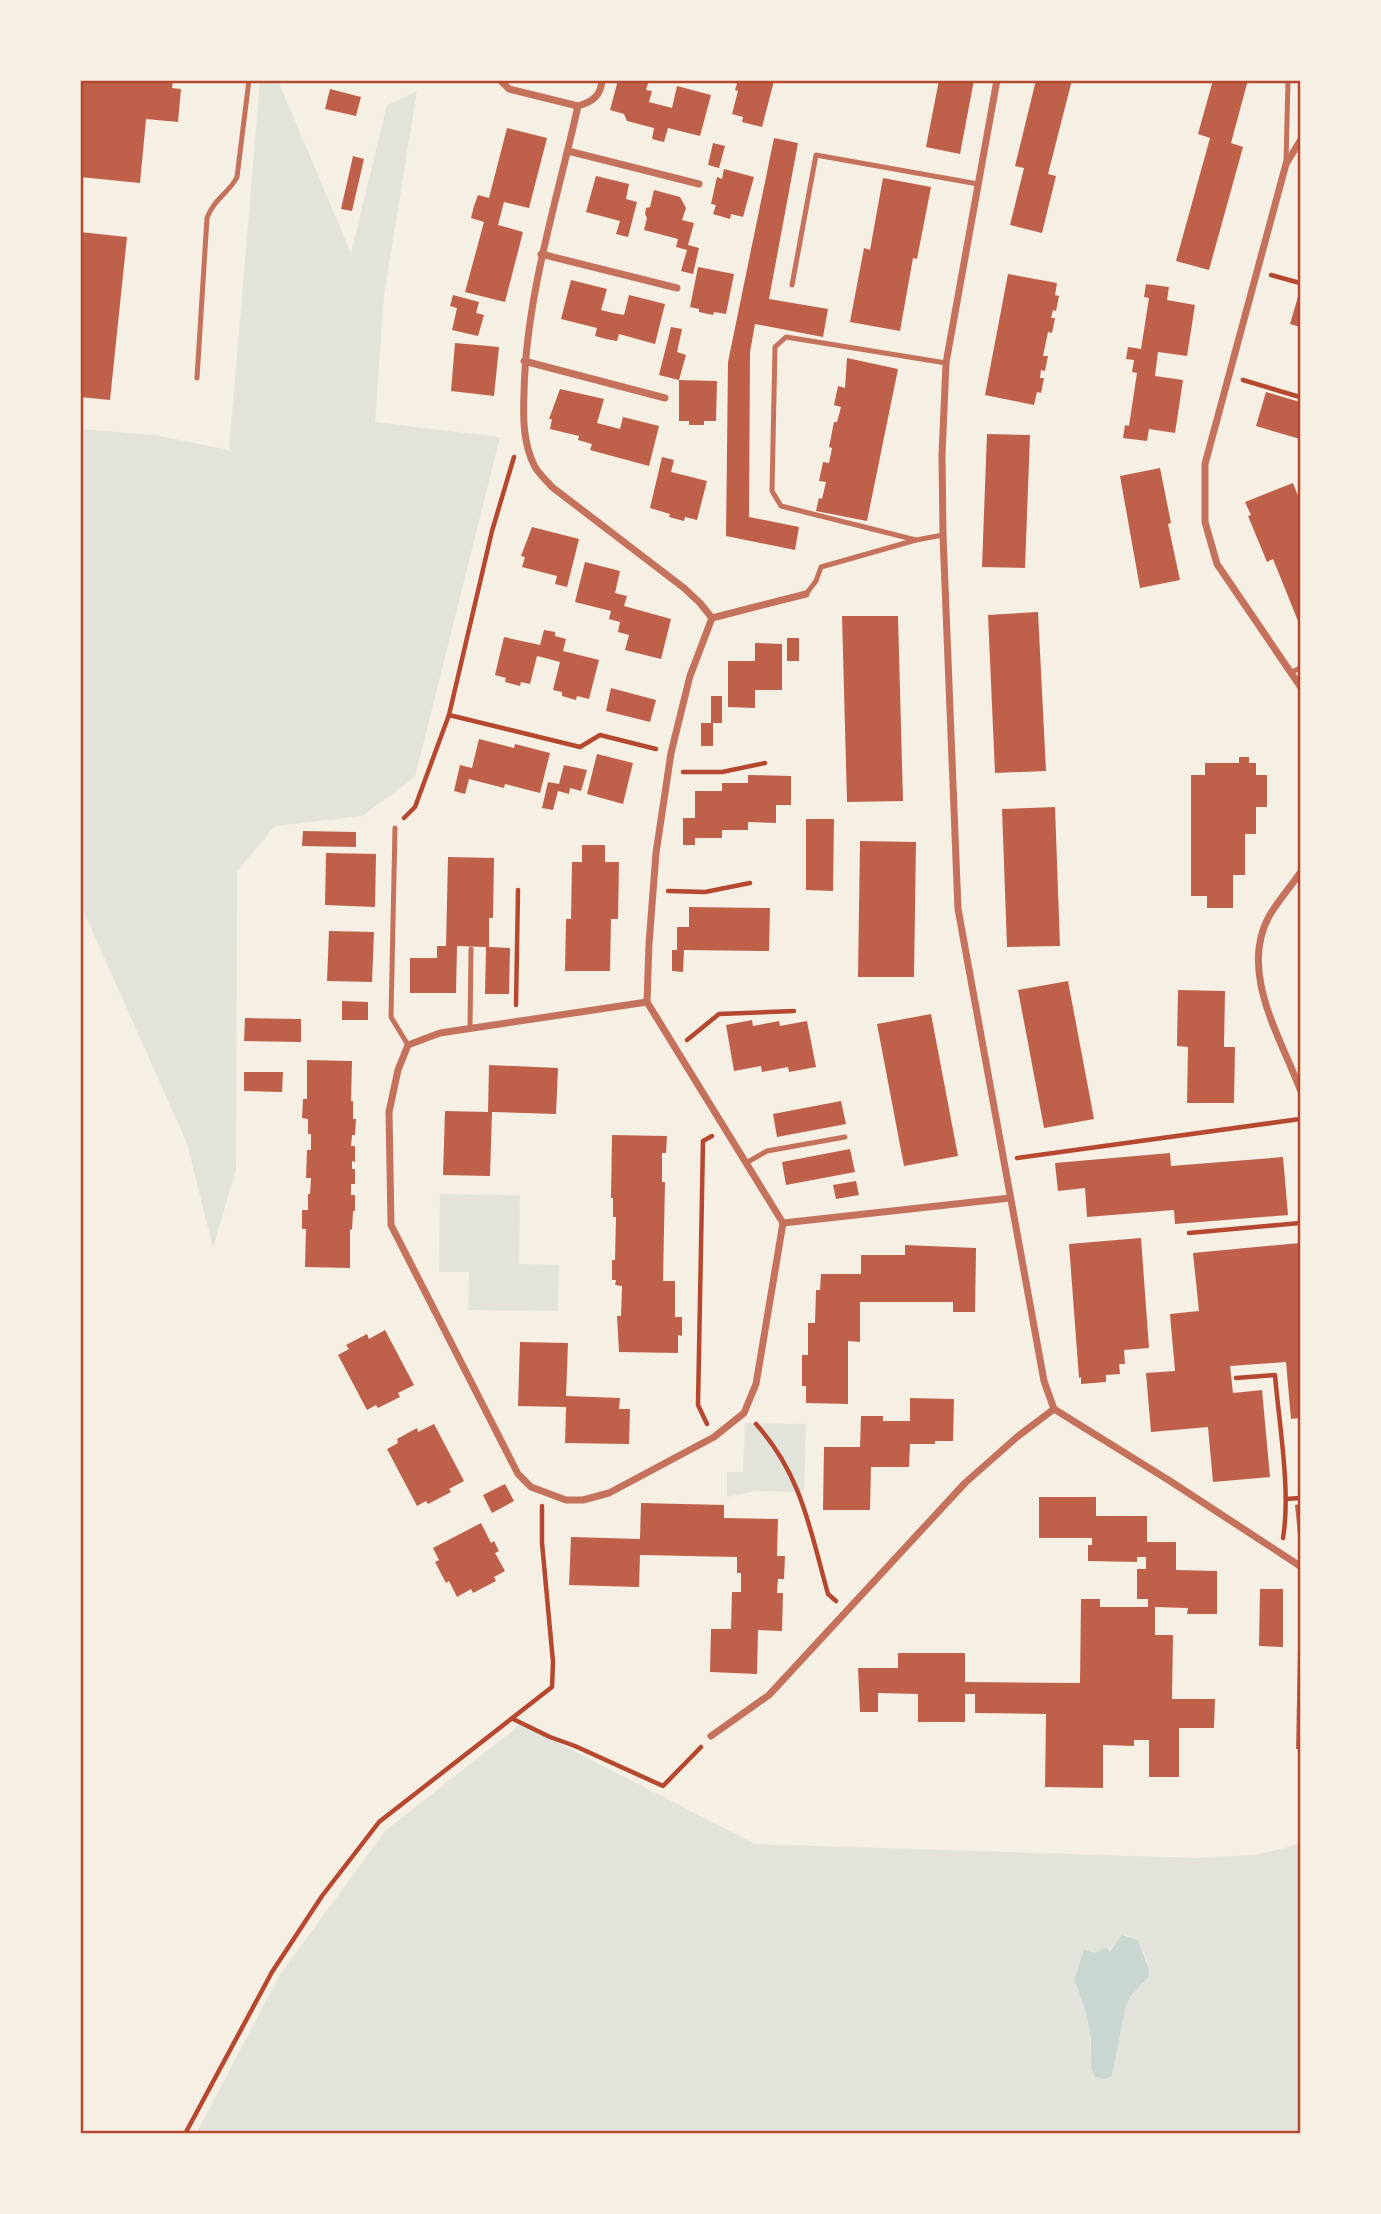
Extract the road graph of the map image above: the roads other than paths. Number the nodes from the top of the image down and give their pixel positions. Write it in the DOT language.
graph roads {
  1 [pos="249,80"];
  2 [pos="500,80"];
  3 [pos="603,80"];
  4 [pos="997,80"];
  5 [pos="1288,80"];
  6 [pos="578,106"];
  7 [pos="1300,141"];
  8 [pos="568,151"];
  9 [pos="1286,164"];
  10 [pos="699,184"];
  11 [pos="978,184"];
  12 [pos="541,254"];
  13 [pos="792,285"];
  14 [pos="677,288"];
  15 [pos="524,361"];
  16 [pos="946,363"];
  17 [pos="197,378"];
  18 [pos="665,398"];
  19 [pos="943,535"];
  20 [pos="916,540"];
  21 [pos="806,594"];
  22 [pos="712,618"];
  23 [pos="1300,668"];
  24 [pos="1292,672"];
  25 [pos="1300,686"];
  26 [pos="395,828"];
  27 [pos="1300,873"];
  28 [pos="471,949"];
  29 [pos="647,1002"];
  30 [pos="470,1028"];
  31 [pos="408,1045"];
  32 [pos="1300,1085"];
  33 [pos="845,1137"];
  34 [pos="746,1163"];
  35 [pos="1010,1198"];
  36 [pos="783,1223"];
  37 [pos="1054,1409"];
  38 [pos="1300,1566"];
  39 [pos="711,1736"];
  1 -- 17 [label="lane"];
  2 -- 6 [label="street"];
  3 -- 6 [label="street"];
  4 -- 11 [label="street"];
  5 -- 9 [label="lane"];
  6 -- 8 [label="street"];
  7 -- 9 [label="street"];
  8 -- 10 [label="street"];
  8 -- 12 [label="street"];
  9 -- 24 [label="street"];
  11 -- 13 [label="lane"];
  11 -- 16 [label="street"];
  12 -- 14 [label="street"];
  12 -- 15 [label="street"];
  15 -- 18 [label="street"];
  15 -- 22 [label="street"];
  16 -- 19 [label="street"];
  16 -- 20 [label="lane"];
  19 -- 20 [label="lane"];
  19 -- 35 [label="street"];
  20 -- 21 [label="lane"];
  21 -- 22 [label="street"];
  22 -- 29 [label="street"];
  23 -- 24 [label="lane"];
  24 -- 25 [label="street"];
  26 -- 31 [label="lane"];
  27 -- 32 [label="street"];
  28 -- 30 [label="lane"];
  29 -- 30 [label="street"];
  29 -- 34 [label="street"];
  30 -- 31 [label="street"];
  31 -- 36 [label="street"];
  33 -- 34 [label="lane"];
  34 -- 36 [label="street"];
  35 -- 36 [label="street"];
  35 -- 37 [label="street"];
  37 -- 38 [label="street"];
  37 -- 39 [label="street"];
}
